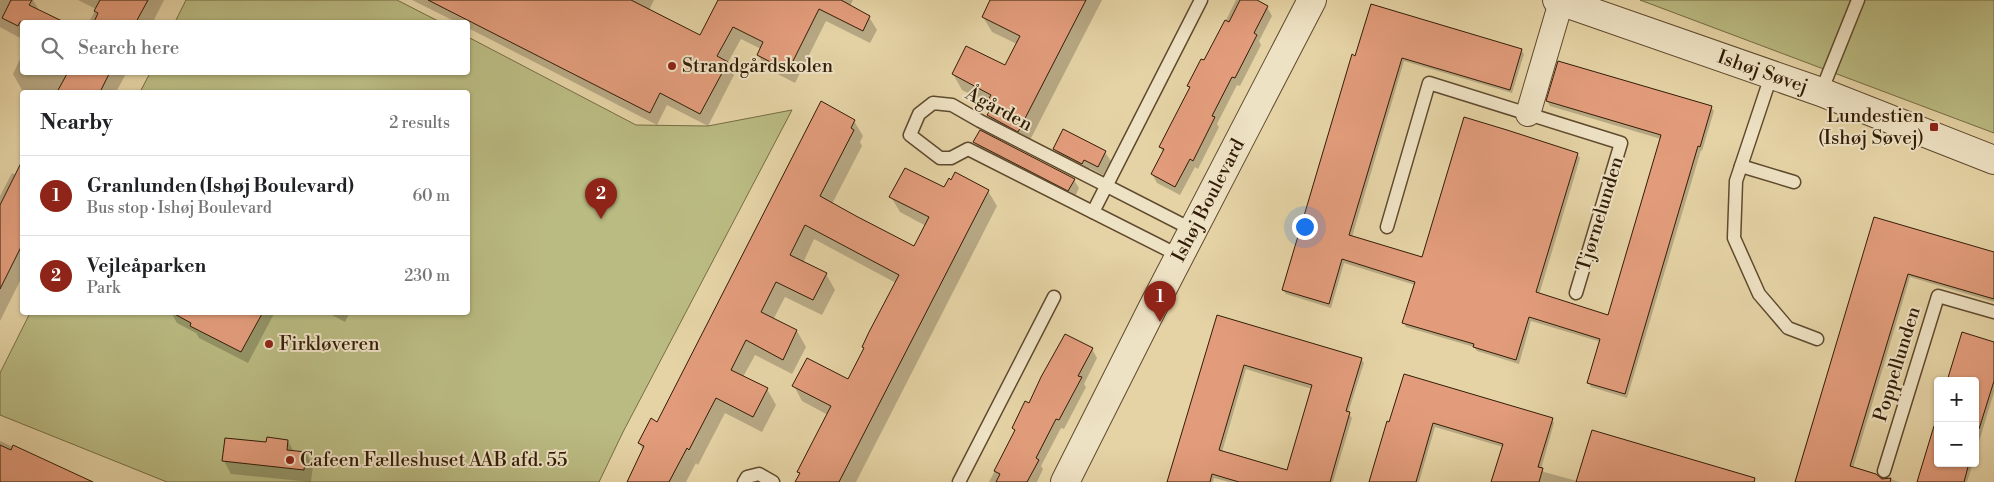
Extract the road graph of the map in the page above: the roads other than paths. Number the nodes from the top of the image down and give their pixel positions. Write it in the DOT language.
graph roads {
  1 [pos="1201,0"];
  2 [pos="1312,0"];
  3 [pos="1858,0"];
  4 [pos="1559,1"];
  5 [pos="1771,76"];
  6 [pos="1821,92"];
  7 [pos="1528,114"];
  8 [pos="1994,160"];
  9 [pos="1741,166"];
  10 [pos="1794,182"];
  11 [pos="1106,186"];
  12 [pos="1093,212"];
  13 [pos="1387,227"];
  14 [pos="1193,230"];
  15 [pos="1180,256"];
  16 [pos="1576,293"];
  17 [pos="1054,298"];
  18 [pos="1994,312"];
  19 [pos="1818,339"];
  20 [pos="1884,471"];
  21 [pos="744,482"];
  22 [pos="773,482"];
  23 [pos="959,482"];
  24 [pos="1065,482"];
  1 -- 11 [label="lane"];
  2 -- 14 [label="street, Ishøj Boulevard"];
  3 -- 6 [label="lane"];
  4 -- 5 [label="street, Ishøj Søvej"];
  4 -- 7 [label="street"];
  5 -- 6 [label="street, Ishøj Søvej"];
  5 -- 9 [label="lane"];
  6 -- 8 [label="street, Ishøj Søvej"];
  7 -- 13 [label="lane, Tjørnelunden"];
  7 -- 16 [label="lane, Tjørnelunden"];
  9 -- 10 [label="lane"];
  9 -- 19 [label="lane"];
  11 -- 12 [label="lane"];
  11 -- 12 [label="lane, Ågården"];
  11 -- 14 [label="lane, Ågården"];
  12 -- 15 [label="lane, Ågården"];
  14 -- 15 [label="street, Ishøj Boulevard"];
  15 -- 24 [label="street, Ishøj Boulevard"];
  17 -- 23 [label="lane"];
  18 -- 20 [label="lane, Poppellunden"];
  21 -- 22 [label="lane"];
}
